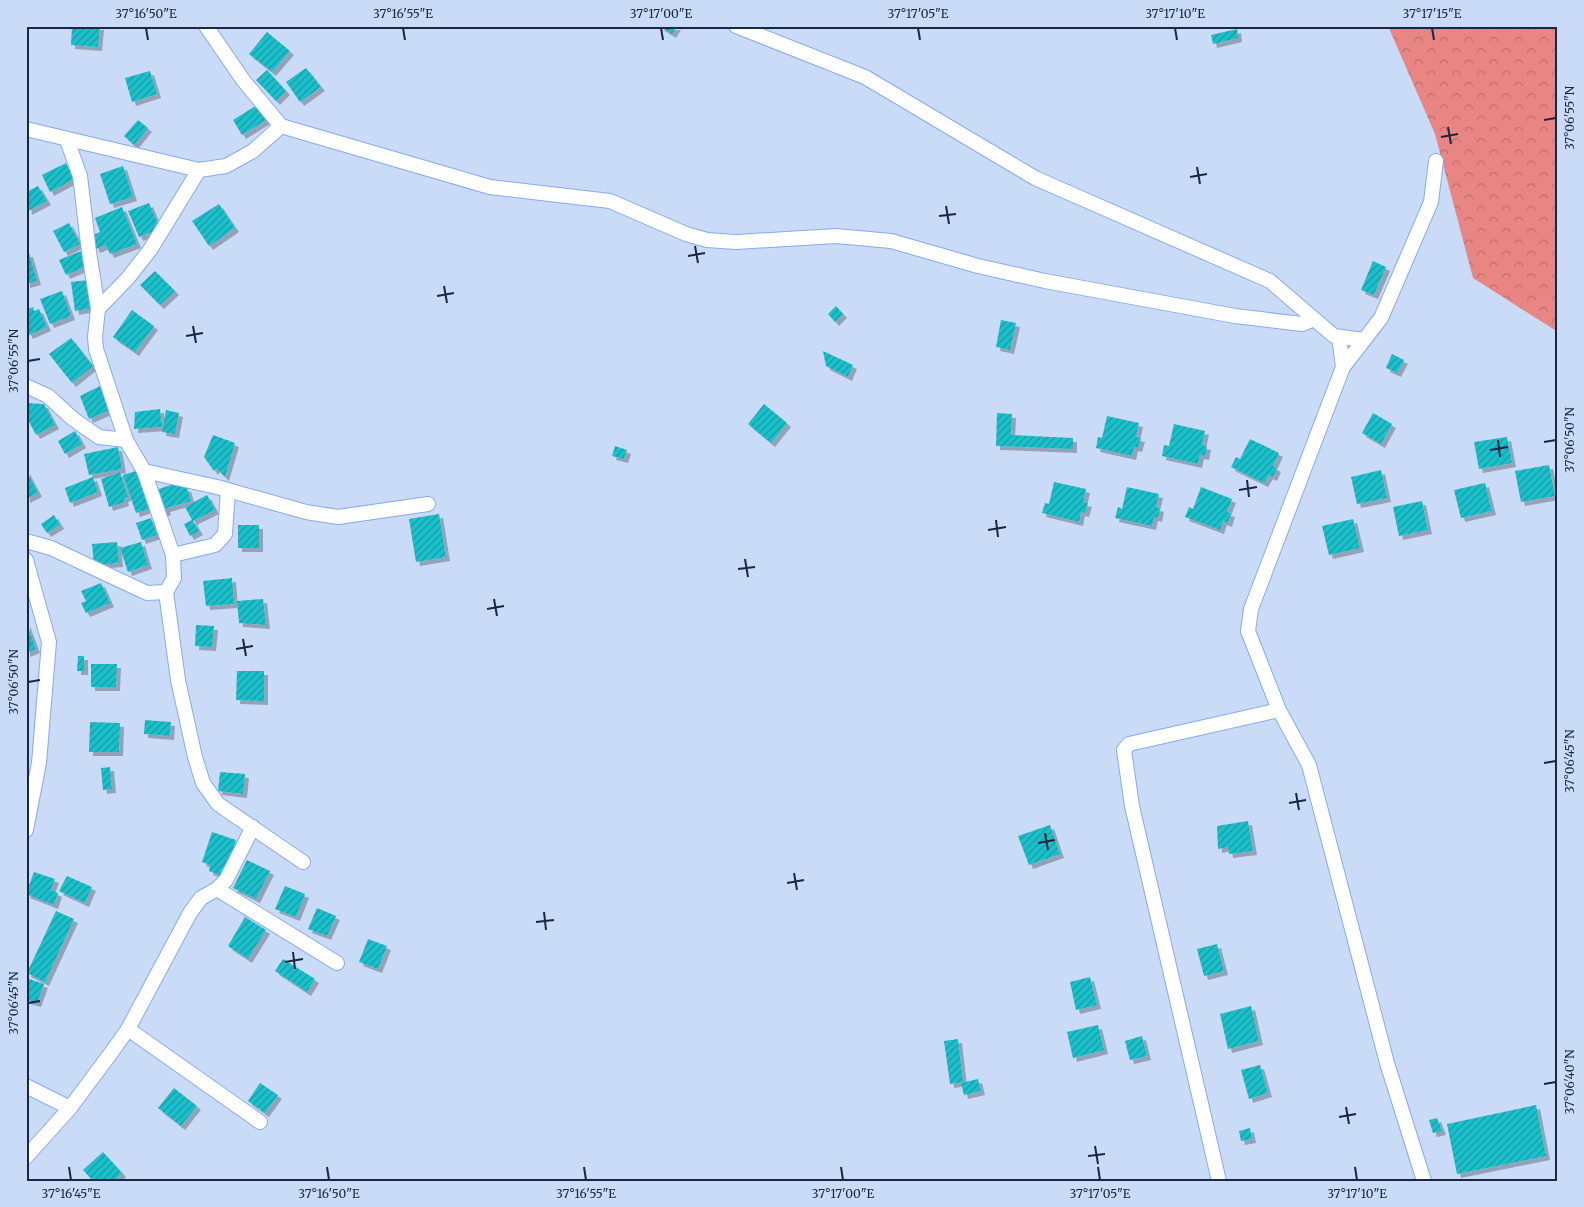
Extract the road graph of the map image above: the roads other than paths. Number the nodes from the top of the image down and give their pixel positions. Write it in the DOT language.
graph roads {
  1 [pos="206,26"];
  2 [pos="736,26"];
  3 [pos="281,126"];
  4 [pos="26,129"];
  5 [pos="67,140"];
  6 [pos="1436,161"];
  7 [pos="199,170"];
  8 [pos="98,309"];
  9 [pos="1314,319"];
  10 [pos="1339,337"];
  11 [pos="1364,340"];
  12 [pos="1343,367"];
  13 [pos="26,386"];
  14 [pos="126,440"];
  15 [pos="144,471"];
  16 [pos="228,490"];
  17 [pos="428,504"];
  18 [pos="26,541"];
  19 [pos="173,555"];
  20 [pos="26,560"];
  21 [pos="166,592"];
  22 [pos="1279,710"];
  23 [pos="252,828"];
  24 [pos="26,830"];
  25 [pos="302,862"];
  26 [pos="217,889"];
  27 [pos="337,962"];
  28 [pos="128,1028"];
  29 [pos="26,1086"];
  30 [pos="70,1108"];
  31 [pos="260,1122"];
  32 [pos="26,1157"];
  33 [pos="1219,1181"];
  34 [pos="1424,1181"];
  1 -- 3 [label="street"];
  2 -- 9 [label="street"];
  3 -- 7 [label="street"];
  3 -- 9 [label="street"];
  4 -- 5 [label="street"];
  5 -- 7 [label="street"];
  5 -- 8 [label="street"];
  6 -- 11 [label="street"];
  7 -- 8 [label="street"];
  8 -- 14 [label="street"];
  9 -- 10 [label="street"];
  10 -- 11 [label="street"];
  10 -- 12 [label="street"];
  11 -- 12 [label="street"];
  12 -- 22 [label="street"];
  13 -- 14 [label="street"];
  14 -- 15 [label="street"];
  15 -- 16 [label="street"];
  15 -- 19 [label="street"];
  16 -- 17 [label="street"];
  16 -- 19 [label="street"];
  18 -- 21 [label="street"];
  19 -- 21 [label="street"];
  20 -- 24 [label="street"];
  21 -- 23 [label="street"];
  22 -- 33 [label="street"];
  22 -- 34 [label="street"];
  23 -- 25 [label="street"];
  23 -- 26 [label="street"];
  26 -- 27 [label="street"];
  26 -- 28 [label="street"];
  28 -- 30 [label="street"];
  28 -- 31 [label="street"];
  29 -- 30 [label="street"];
  30 -- 32 [label="street"];
}
